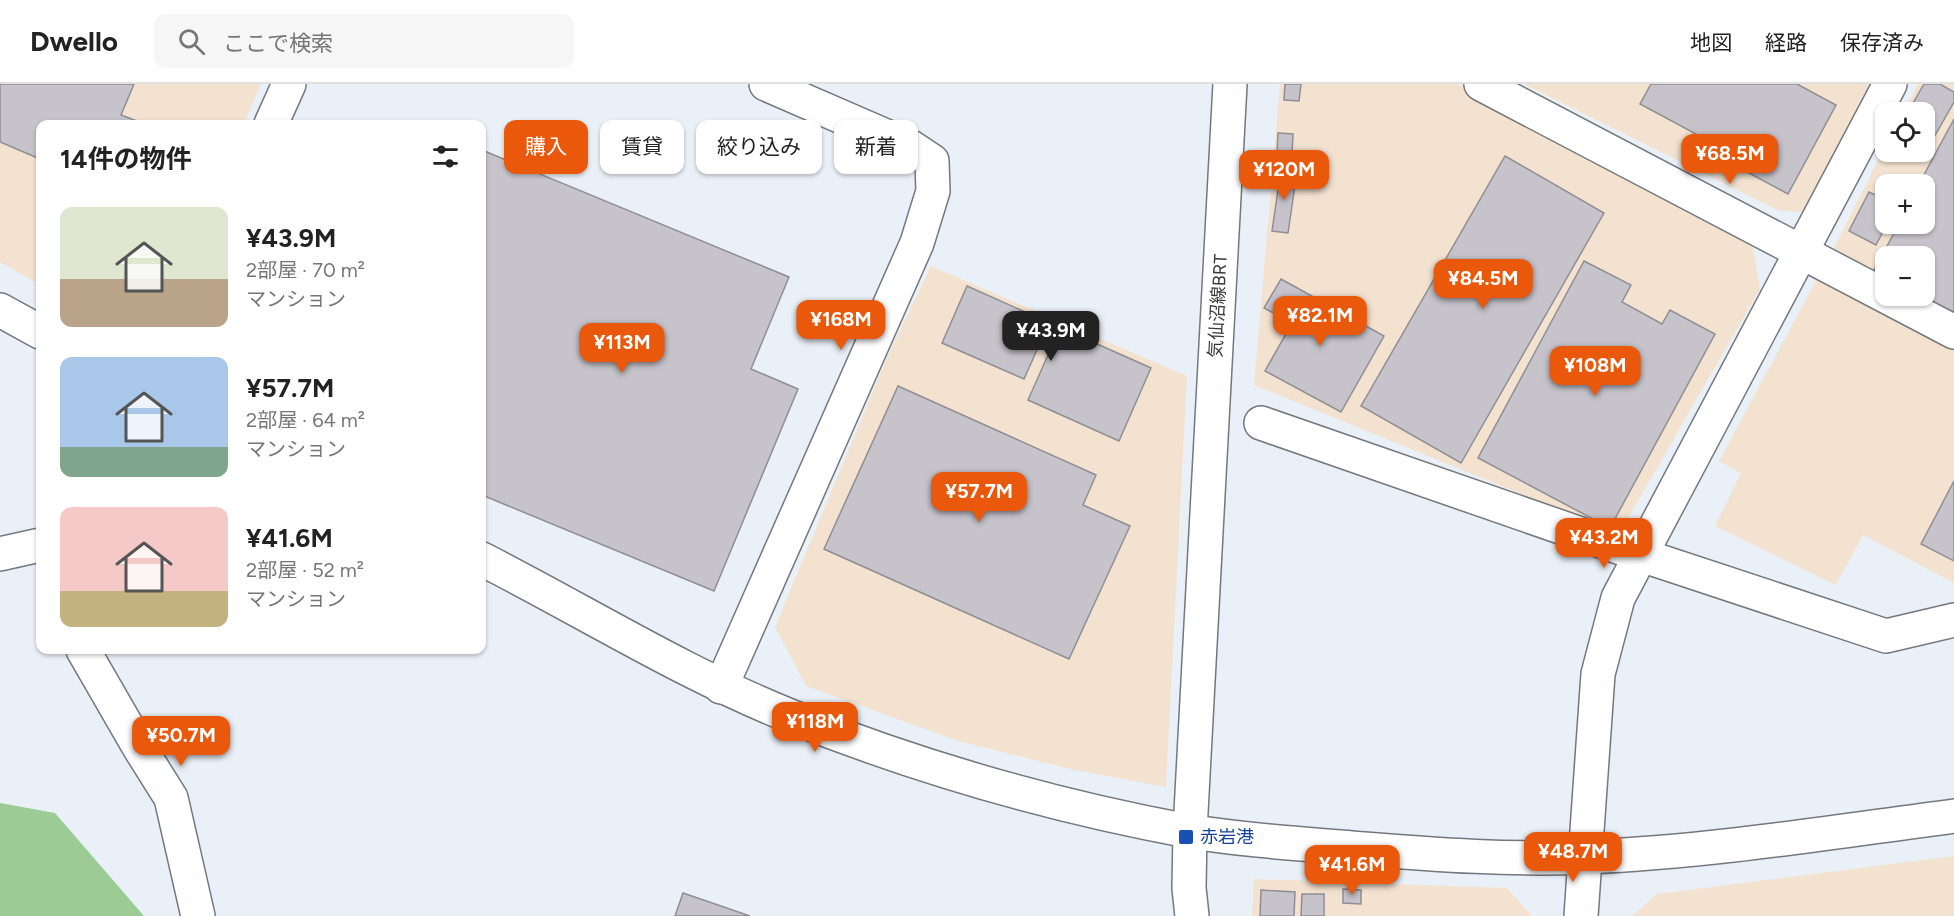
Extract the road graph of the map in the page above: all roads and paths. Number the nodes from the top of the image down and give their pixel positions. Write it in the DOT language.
graph roads {
  1 [pos="289,84"];
  2 [pos="766,84"];
  3 [pos="1230,84"];
  4 [pos="1481,84"];
  5 [pos="1890,84"];
  6 [pos="273,120"];
  7 [pos="1802,251"];
  8 [pos="0,310"];
  9 [pos="36,330"];
  10 [pos="1954,332"];
  11 [pos="1261,423"];
  12 [pos="36,545"];
  13 [pos="0,554"];
  14 [pos="1641,555"];
  15 [pos="486,561"];
  16 [pos="1954,620"];
  17 [pos="85,654"];
  18 [pos="721,687"];
  19 [pos="1954,816"];
  20 [pos="1190,831"];
  21 [pos="1584,857"];
  22 [pos="1187,907"];
  23 [pos="198,916"];
  24 [pos="1581,916"];
  1 -- 6 [label="street"];
  2 -- 18 [label="street"];
  3 -- 20 [label="street, 気仙沼線BRT"];
  4 -- 7 [label="street"];
  5 -- 7 [label="street"];
  7 -- 10 [label="street"];
  7 -- 14 [label="street"];
  8 -- 9 [label="street"];
  11 -- 14 [label="street"];
  12 -- 13 [label="street"];
  14 -- 16 [label="street"];
  14 -- 21 [label="street"];
  15 -- 18 [label="street"];
  17 -- 23 [label="street"];
  18 -- 20 [label="street"];
  19 -- 21 [label="street"];
  20 -- 21 [label="street"];
  20 -- 22 [label="street, 気仙沼線BRT"];
  21 -- 24 [label="street"];
}
